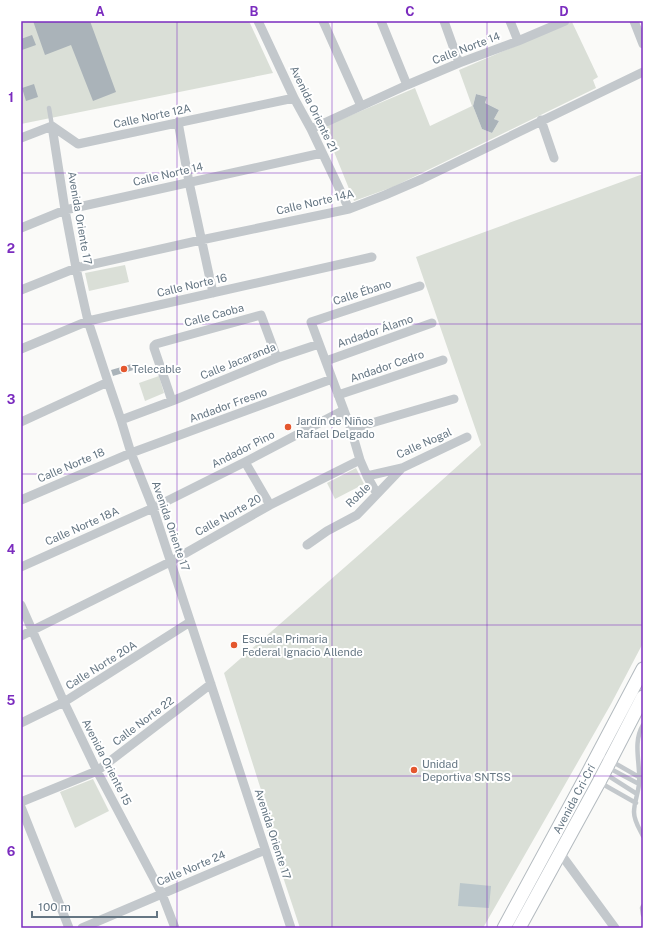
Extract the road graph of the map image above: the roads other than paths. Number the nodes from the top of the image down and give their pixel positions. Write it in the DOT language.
graph roads {
  1 [pos="258,21"];
  2 [pos="323,21"];
  3 [pos="381,21"];
  4 [pos="444,21"];
  5 [pos="510,21"];
  6 [pos="565,21"];
  7 [pos="634,21"];
  8 [pos="518,41"];
  9 [pos="643,44"];
  10 [pos="459,63"];
  11 [pos="643,72"];
  12 [pos="407,85"];
  13 [pos="294,98"];
  14 [pos="361,106"];
  15 [pos="49,108"];
  16 [pos="541,120"];
  17 [pos="178,122"];
  18 [pos="52,126"];
  19 [pos="311,129"];
  20 [pos="21,138"];
  21 [pos="322,153"];
  22 [pos="554,158"];
  23 [pos="189,182"];
  24 [pos="349,208"];
  25 [pos="65,210"];
  26 [pos="21,228"];
  27 [pos="202,240"];
  28 [pos="372,257"];
  29 [pos="76,268"];
  30 [pos="420,286"];
  31 [pos="21,290"];
  32 [pos="213,293"];
  33 [pos="88,321"];
  34 [pos="432,323"];
  35 [pos="319,344"];
  36 [pos="21,349"];
  37 [pos="277,358"];
  38 [pos="443,360"];
  39 [pos="326,361"];
  40 [pos="332,379"];
  41 [pos="108,382"];
  42 [pos="338,395"];
  43 [pos="454,399"];
  44 [pos="172,401"];
  45 [pos="344,410"];
  46 [pos="121,420"];
  47 [pos="21,422"];
  48 [pos="351,430"];
  49 [pos="467,437"];
  50 [pos="131,453"];
  51 [pos="360,460"];
  52 [pos="246,462"];
  53 [pos="402,468"];
  54 [pos="367,476"];
  55 [pos="377,494"];
  56 [pos="21,500"];
  57 [pos="270,505"];
  58 [pos="153,508"];
  59 [pos="307,545"];
  60 [pos="170,562"];
  61 [pos="21,567"];
  62 [pos="21,605"];
  63 [pos="190,622"];
  64 [pos="33,630"];
  65 [pos="21,636"];
  66 [pos="643,669"];
  67 [pos="211,684"];
  68 [pos="643,697"];
  69 [pos="64,702"];
  70 [pos="624,707"];
  71 [pos="21,723"];
  72 [pos="643,726"];
  73 [pos="621,739"];
  74 [pos="599,754"];
  75 [pos="605,770"];
  76 [pos="96,771"];
  77 [pos="590,771"];
  78 [pos="639,777"];
  79 [pos="639,784"];
  80 [pos="637,794"];
  81 [pos="21,802"];
  82 [pos="636,803"];
  83 [pos="21,807"];
  84 [pos="643,836"];
  85 [pos="265,850"];
  86 [pos="560,853"];
  87 [pos="162,894"];
  88 [pos="643,906"];
  89 [pos="643,915"];
  90 [pos="69,928"];
  91 [pos="82,928"];
  92 [pos="175,928"];
  93 [pos="291,928"];
  94 [pos="505,928"];
  95 [pos="519,928"];
  96 [pos="615,928"];
  1 -- 13 [label="street, Avenida Oriente 21"];
  2 -- 14 [label="street"];
  3 -- 12 [label="street"];
  4 -- 10 [label="street"];
  5 -- 8 [label="street"];
  6 -- 8 [label="street, Calle Norte 14"];
  7 -- 9 [label="street"];
  8 -- 10 [label="street, Calle Norte 14"];
  10 -- 12 [label="street, Calle Norte 14"];
  11 -- 16 [label="street, Calle Norte 14A"];
  12 -- 14 [label="street, Calle Norte 14"];
  13 -- 17 [label="street, Calle Norte 12A"];
  13 -- 19 [label="street, Avenida Oriente 21"];
  14 -- 19 [label="street, Calle Norte 14"];
  15 -- 18 [label="lane"];
  16 -- 22 [label="street"];
  16 -- 24 [label="street, Calle Norte 14A"];
  17 -- 18 [label="street, Calle Norte 12A"];
  17 -- 23 [label="street"];
  18 -- 20 [label="street"];
  18 -- 25 [label="street, Avenida Oriente 17"];
  19 -- 21 [label="street, Avenida Oriente 21"];
  21 -- 23 [label="street, Calle Norte 14"];
  21 -- 24 [label="street, Avenida Oriente 21"];
  23 -- 25 [label="street, Calle Norte 14"];
  23 -- 27 [label="street"];
  24 -- 27 [label="street, Calle Norte 14A"];
  25 -- 26 [label="street, Calle Norte 14"];
  25 -- 29 [label="street, Avenida Oriente 17"];
  27 -- 29 [label="street, Calle Norte 14A"];
  27 -- 32 [label="street"];
  28 -- 32 [label="street, Calle Norte 16"];
  29 -- 31 [label="street, Calle Norte 14A"];
  29 -- 33 [label="street, Avenida Oriente 17"];
  30 -- 35 [label="street, Calle Ébano"];
  32 -- 33 [label="street, Calle Norte 16"];
  33 -- 36 [label="street, Calle Norte 16"];
  33 -- 41 [label="street, Avenida Oriente 17"];
  34 -- 39 [label="street, Andador Álamo"];
  35 -- 37 [label="street, Calle Jacaranda"];
  35 -- 39 [label="street"];
  37 -- 44 [label="street, Calle Jacaranda"];
  37 -- 44 [label="street, Calle Caoba"];
  38 -- 42 [label="street, Andador Cedro"];
  39 -- 40 [label="street"];
  40 -- 42 [label="street"];
  40 -- 50 [label="street, Andador Fresno"];
  41 -- 46 [label="street, Avenida Oriente 17"];
  41 -- 47 [label="street"];
  42 -- 45 [label="street"];
  43 -- 48 [label="street"];
  44 -- 46 [label="street, Calle Jacaranda"];
  45 -- 48 [label="street"];
  45 -- 52 [label="street, Andador Pino"];
  46 -- 50 [label="street, Avenida Oriente 17"];
  48 -- 51 [label="street"];
  49 -- 53 [label="street, Calle Nogal"];
  50 -- 56 [label="street, Calle Norte 18"];
  50 -- 58 [label="street, Avenida Oriente 17"];
  51 -- 54 [label="street"];
  51 -- 57 [label="street, Calle Norte 20"];
  52 -- 57 [label="street"];
  52 -- 58 [label="street, Andador Pino"];
  53 -- 54 [label="street, Calle Nogal"];
  53 -- 55 [label="street, Roble"];
  54 -- 55 [label="street"];
  55 -- 59 [label="street, Roble"];
  57 -- 60 [label="street, Calle Norte 20"];
  58 -- 60 [label="street, Avenida Oriente 17"];
  58 -- 61 [label="street, Calle Norte 18A"];
  60 -- 63 [label="street, Avenida Oriente 17"];
  60 -- 64 [label="street, Calle Norte 20"];
  62 -- 64 [label="street, Avenida Oriente 15"];
  63 -- 67 [label="street, Avenida Oriente 17"];
  63 -- 69 [label="street, Calle Norte 20A"];
  64 -- 65 [label="street, Calle Norte 20"];
  64 -- 69 [label="street, Avenida Oriente 15"];
  66 -- 70 [label="main road, Avenida Cri-Crí"];
  67 -- 76 [label="street, Calle Norte 22"];
  67 -- 85 [label="street, Avenida Oriente 17"];
  68 -- 73 [label="main road, Avenida Cri-Crí"];
  69 -- 71 [label="street, Calle Norte 20A"];
  69 -- 76 [label="street, Avenida Oriente 15"];
  70 -- 73 [label="main road"];
  70 -- 74 [label="main road, Avenida Cri-Crí"];
  72 -- 78 [label="lane"];
  73 -- 75 [label="main road, Avenida Cri-Crí"];
  74 -- 75 [label="lane"];
  74 -- 77 [label="main road, Avenida Cri-Crí"];
  75 -- 77 [label="lane"];
  75 -- 77 [label="lane"];
  75 -- 78 [label="lane"];
  75 -- 79 [label="lane"];
  75 -- 80 [label="lane"];
  75 -- 82 [label="lane"];
  75 -- 86 [label="main road, Avenida Cri-Crí"];
  76 -- 81 [label="street, Calle Norte 22"];
  76 -- 87 [label="street, Avenida Oriente 15"];
  77 -- 94 [label="main road, Avenida Cri-Crí"];
  78 -- 79 [label="lane"];
  79 -- 80 [label="lane"];
  80 -- 82 [label="lane"];
  82 -- 84 [label="lane"];
  83 -- 90 [label="street"];
  85 -- 87 [label="street, Calle Norte 24"];
  85 -- 93 [label="street, Avenida Oriente 17"];
  86 -- 95 [label="main road, Avenida Cri-Crí"];
  86 -- 96 [label="street"];
  87 -- 91 [label="street, Calle Norte 24"];
  87 -- 92 [label="street, Avenida Oriente 15"];
  88 -- 89 [label="lane"];
}
